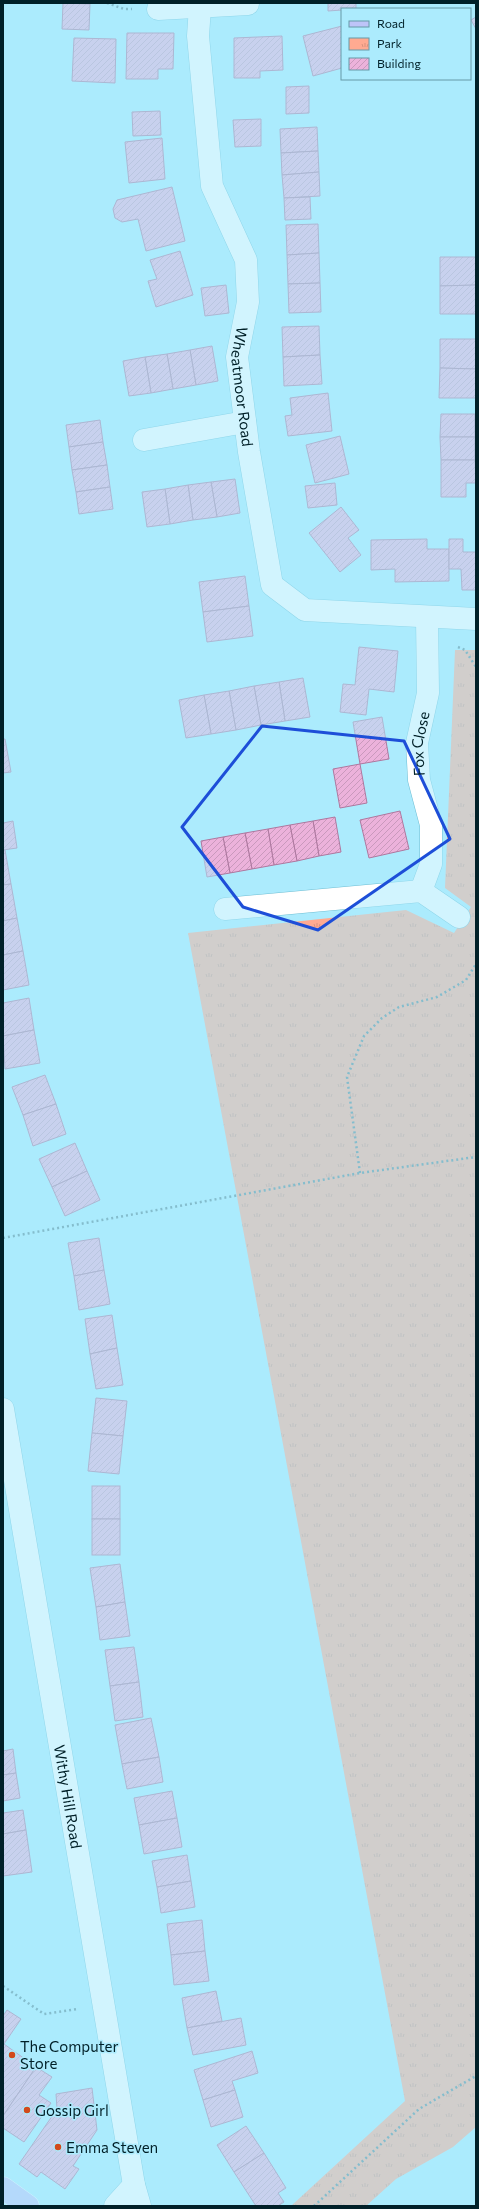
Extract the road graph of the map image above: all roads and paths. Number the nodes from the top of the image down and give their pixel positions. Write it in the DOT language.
graph roads {
  1 [pos="248,4"];
  2 [pos="200,7"];
  3 [pos="158,9"];
  4 [pos="245,422"];
  5 [pos="144,440"];
  6 [pos="427,618"];
  7 [pos="476,619"];
  8 [pos="421,891"];
  9 [pos="224,909"];
  10 [pos="459,917"];
  11 [pos="476,964"];
  12 [pos="476,1157"];
  13 [pos="360,1173"];
  14 [pos="3,1238"];
  15 [pos="3,1408"];
  16 [pos="10,1490"];
  17 [pos="3,1986"];
  18 [pos="104,2006"];
  19 [pos="476,2076"];
  20 [pos="134,2185"];
  21 [pos="3,2188"];
  22 [pos="28,2206"];
  23 [pos="114,2206"];
  24 [pos="140,2206"];
  25 [pos="314,2206"];
  1 -- 2 [label="street"];
  2 -- 3 [label="street"];
  2 -- 4 [label="street, Wheatmoor Road"];
  4 -- 5 [label="street"];
  4 -- 6 [label="street, Wheatmoor Road"];
  6 -- 7 [label="street, Wheatmoor Road"];
  6 -- 8 [label="street, Fox Close"];
  8 -- 9 [label="street"];
  8 -- 10 [label="street"];
  11 -- 13 [label="path"];
  12 -- 13 [label="path"];
  13 -- 14 [label="path"];
  15 -- 16 [label="street, Withy Hill Road"];
  16 -- 18 [label="street, Withy Hill Road"];
  17 -- 18 [label="path"];
  18 -- 20 [label="street, Withy Hill Road"];
  19 -- 25 [label="path"];
  20 -- 23 [label="street"];
  20 -- 24 [label="street, Withy Hill Road"];
  21 -- 22 [label="main road"];
}
